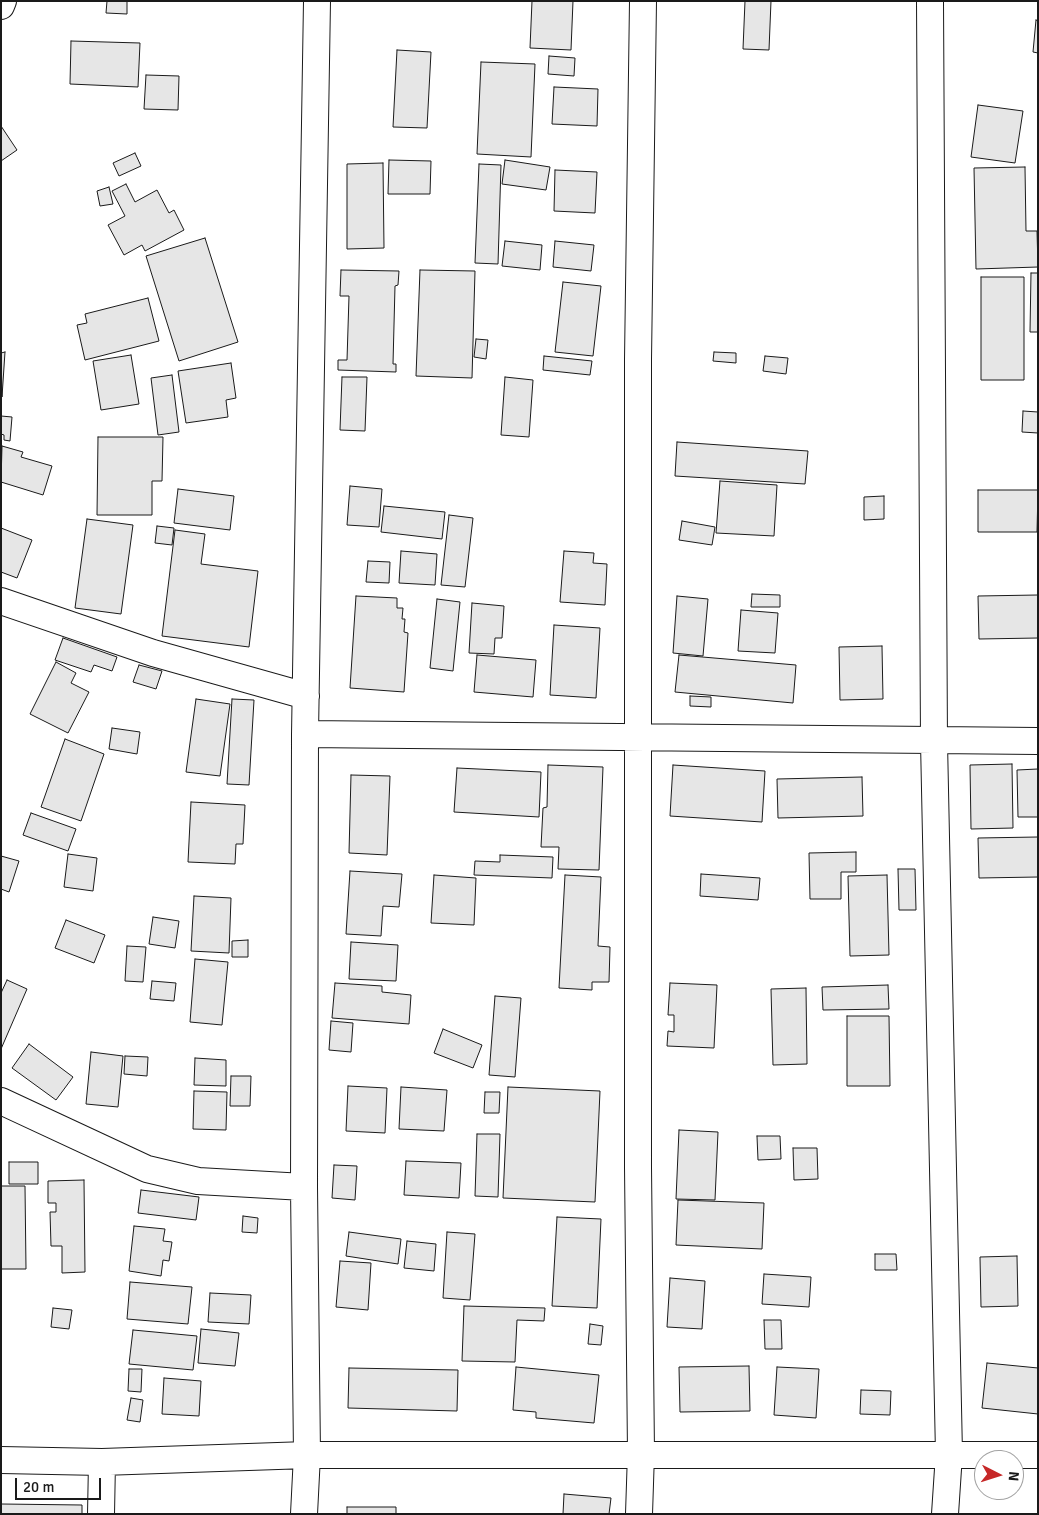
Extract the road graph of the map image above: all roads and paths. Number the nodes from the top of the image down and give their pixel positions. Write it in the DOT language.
graph roads {
  1 [pos="3,1"];
  2 [pos="317,1"];
  3 [pos="643,1"];
  4 [pos="930,1"];
  5 [pos="1,6"];
  6 [pos="1,601"];
  7 [pos="306,696"];
  8 [pos="305,734"];
  9 [pos="638,736"];
  10 [pos="1038,741"];
  11 [pos="934,742"];
  12 [pos="1,1101"];
  13 [pos="304,1187"];
  14 [pos="641,1453"];
  15 [pos="949,1454"];
  16 [pos="307,1455"];
  17 [pos="1038,1455"];
  18 [pos="1,1460"];
  19 [pos="102,1462"];
  20 [pos="101,1514"];
  21 [pos="304,1514"];
  22 [pos="639,1514"];
  23 [pos="945,1514"];
  1 -- 5 [label="street"];
  2 -- 7 [label="street"];
  3 -- 9 [label="street"];
  4 -- 11 [label="street"];
  6 -- 7 [label="street"];
  7 -- 8 [label="street"];
  8 -- 9 [label="street"];
  8 -- 13 [label="street"];
  9 -- 11 [label="street"];
  9 -- 14 [label="street"];
  10 -- 11 [label="street"];
  11 -- 15 [label="street"];
  12 -- 13 [label="street"];
  13 -- 16 [label="street"];
  14 -- 15 [label="street"];
  14 -- 16 [label="street"];
  14 -- 22 [label="street"];
  15 -- 17 [label="street"];
  15 -- 23 [label="street"];
  16 -- 19 [label="street"];
  16 -- 21 [label="street"];
  18 -- 19 [label="street"];
  19 -- 20 [label="street"];
}
